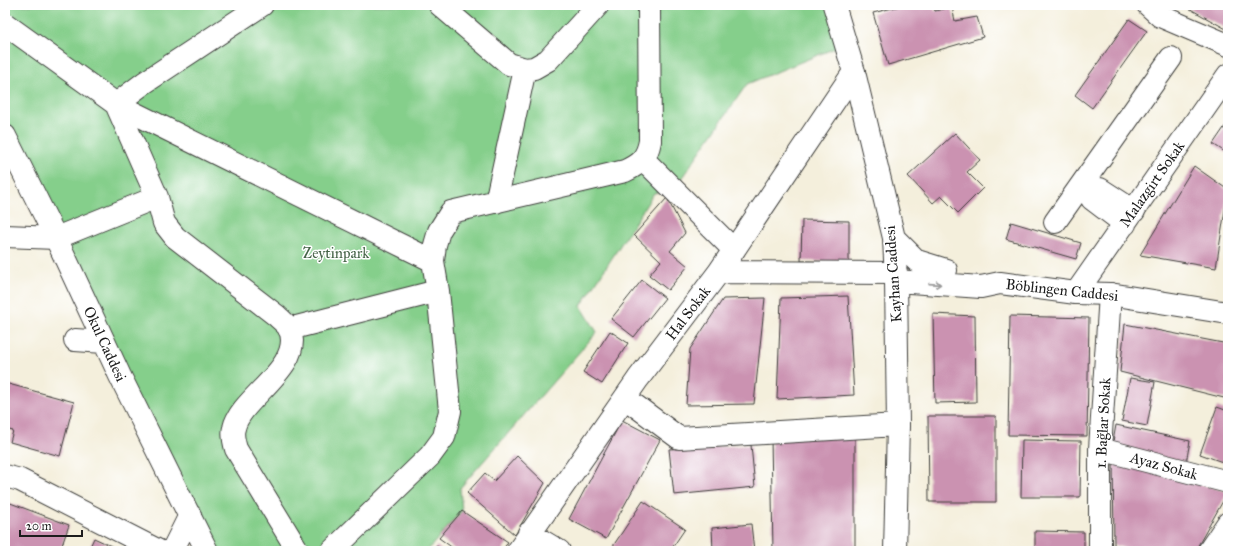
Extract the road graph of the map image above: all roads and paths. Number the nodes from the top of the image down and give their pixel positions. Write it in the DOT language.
graph roads {
  1 [pos="262,5"];
  2 [pos="440,5"];
  3 [pos="598,5"];
  4 [pos="649,5"];
  5 [pos="834,5"];
  6 [pos="1148,5"];
  7 [pos="5,24"];
  8 [pos="1228,45"];
  9 [pos="1170,58"];
  10 [pos="525,69"];
  11 [pos="854,72"];
  12 [pos="1228,75"];
  13 [pos="116,104"];
  14 [pos="5,136"];
  15 [pos="644,160"];
  16 [pos="1086,187"];
  17 [pos="157,197"];
  18 [pos="496,202"];
  19 [pos="1129,217"];
  20 [pos="1054,222"];
  21 [pos="5,236"];
  22 [pos="56,238"];
  23 [pos="894,238"];
  24 [pos="734,250"];
  25 [pos="433,261"];
  26 [pos="946,270"];
  27 [pos="719,272"];
  28 [pos="896,273"];
  29 [pos="1000,283"];
  30 [pos="438,291"];
  31 [pos="1076,293"];
  32 [pos="1110,294"];
  33 [pos="1228,313"];
  34 [pos="290,329"];
  35 [pos="75,340"];
  36 [pos="104,342"];
  37 [pos="625,398"];
  38 [pos="898,425"];
  39 [pos="1100,449"];
  40 [pos="5,476"];
  41 [pos="1228,482"];
  42 [pos="190,516"];
  43 [pos="1228,523"];
  44 [pos="524,542"];
  45 [pos="159,551"];
  46 [pos="172,551"];
  47 [pos="208,551"];
  48 [pos="298,551"];
  49 [pos="332,551"];
  50 [pos="559,551"];
  51 [pos="896,551"];
  52 [pos="1100,551"];
  53 [pos="1208,551"];
  1 -- 13 [label="street"];
  2 -- 10 [label="street"];
  3 -- 10 [label="street"];
  4 -- 15 [label="street"];
  5 -- 11 [label="street, Kayhan Caddesi"];
  6 -- 8 [label="street"];
  7 -- 13 [label="street"];
  9 -- 16 [label="street"];
  10 -- 18 [label="street"];
  11 -- 23 [label="street, Kayhan Caddesi"];
  11 -- 24 [label="street, Hal Sokak"];
  12 -- 19 [label="street, Malazgirt Sokak"];
  13 -- 17 [label="street"];
  13 -- 25 [label="street"];
  14 -- 22 [label="street, Okul Caddesi"];
  15 -- 18 [label="street"];
  15 -- 24 [label="street"];
  16 -- 19 [label="street"];
  16 -- 20 [label="street"];
  17 -- 22 [label="street"];
  17 -- 34 [label="street"];
  18 -- 25 [label="street"];
  19 -- 31 [label="street, Malazgirt Sokak"];
  21 -- 22 [label="street"];
  22 -- 36 [label="street, Okul Caddesi"];
  23 -- 26 [label="street"];
  23 -- 28 [label="street, Kayhan Caddesi"];
  24 -- 27 [label="street, Hal Sokak"];
  25 -- 30 [label="street"];
  26 -- 28 [label="street"];
  26 -- 29 [label="street"];
  27 -- 28 [label="street"];
  27 -- 37 [label="street, Hal Sokak"];
  28 -- 29 [label="street, Böblingen Caddesi, one-way"];
  28 -- 38 [label="street, Kayhan Caddesi"];
  29 -- 31 [label="street, Böblingen Caddesi"];
  30 -- 34 [label="street"];
  30 -- 49 [label="street"];
  31 -- 32 [label="street, Böblingen Caddesi"];
  32 -- 33 [label="street, Böblingen Caddesi"];
  32 -- 39 [label="street, 1. Bağlar Sokak"];
  34 -- 48 [label="street"];
  35 -- 36 [label="street"];
  36 -- 42 [label="street, Okul Caddesi"];
  37 -- 38 [label="street"];
  37 -- 44 [label="street, Hal Sokak"];
  38 -- 51 [label="street, Kayhan Caddesi"];
  39 -- 41 [label="street, Ayaz Sokak"];
  39 -- 52 [label="street, 1. Bağlar Sokak"];
  40 -- 45 [label="street"];
  42 -- 46 [label="street"];
  42 -- 47 [label="street, Okul Caddesi"];
  43 -- 53 [label="street"];
  44 -- 50 [label="street"];
}
